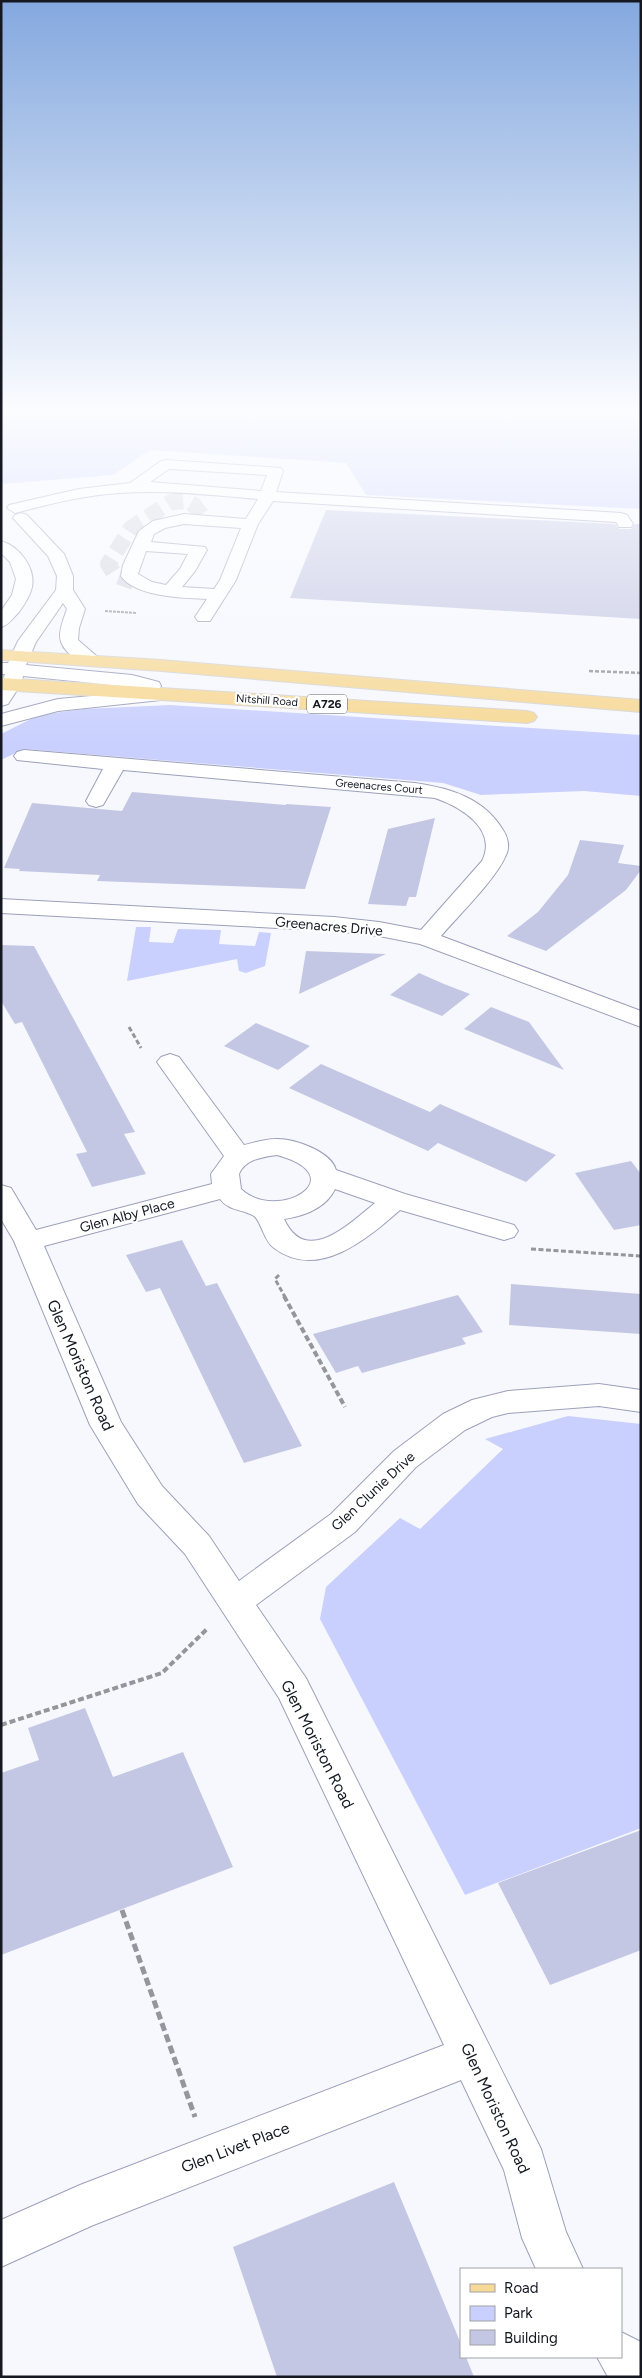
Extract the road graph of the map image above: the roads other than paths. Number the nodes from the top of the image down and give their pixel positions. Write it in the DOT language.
graph roads {
  1 [pos="23,525"];
  2 [pos="156,525"];
  3 [pos="250,525"];
  4 [pos="1,546"];
  5 [pos="142,546"];
  6 [pos="164,560"];
  7 [pos="166,589"];
  8 [pos="64,590"];
  9 [pos="218,594"];
  10 [pos="5,615"];
  11 [pos="204,617"];
  12 [pos="92,660"];
  13 [pos="7,675"];
  14 [pos="180,694"];
  15 [pos="641,706"];
  16 [pos="546,718"];
  17 [pos="1,720"];
  18 [pos="24,756"];
  19 [pos="116,764"];
  20 [pos="96,801"];
  21 [pos="1,906"];
  22 [pos="426,938"];
  23 [pos="641,1020"];
  24 [pos="170,1062"];
  25 [pos="238,1158"];
  26 [pos="326,1176"];
  27 [pos="226,1189"];
  28 [pos="1,1194"];
  29 [pos="395,1200"];
  30 [pos="266,1211"];
  31 [pos="504,1231"];
  32 [pos="28,1241"];
  33 [pos="641,1401"];
  34 [pos="234,1603"];
  35 [pos="472,2055"];
  36 [pos="1,2244"];
  37 [pos="560,2268"];
  38 [pos="622,2357"];
  39 [pos="638,2377"];
  1 -- 8 [label="street"];
  2 -- 5 [label="street"];
  3 -- 9 [label="street"];
  4 -- 10 [label="street"];
  5 -- 6 [label="street"];
  5 -- 7 [label="street"];
  6 -- 7 [label="street"];
  6 -- 7 [label="street"];
  7 -- 9 [label="street"];
  8 -- 12 [label="street"];
  8 -- 13 [label="street"];
  9 -- 11 [label="street"];
  12 -- 13 [label="main road, Nitshill Road / A726"];
  12 -- 15 [label="main road, Nitshill Road / A726"];
  13 -- 14 [label="main road, Nitshill Road / A726"];
  14 -- 16 [label="main road, Nitshill Road / A726"];
  14 -- 17 [label="street"];
  18 -- 19 [label="street, Greenacres Court"];
  19 -- 20 [label="street"];
  19 -- 22 [label="street, Greenacres Court"];
  21 -- 22 [label="street, Greenacres Drive"];
  22 -- 23 [label="street, Greenacres Drive"];
  24 -- 25 [label="street"];
  25 -- 26 [label="street"];
  25 -- 27 [label="street"];
  26 -- 29 [label="street"];
  26 -- 30 [label="street"];
  27 -- 30 [label="street"];
  27 -- 32 [label="street, Glen Alby Place"];
  28 -- 32 [label="street, Glen Moriston Road"];
  29 -- 30 [label="street"];
  29 -- 31 [label="street"];
  32 -- 34 [label="street, Glen Moriston Road"];
  33 -- 34 [label="street, Glen Clunie Drive"];
  34 -- 35 [label="street, Glen Moriston Road"];
  35 -- 36 [label="street, Glen Livet Place"];
  35 -- 37 [label="street, Glen Moriston Road"];
  38 -- 39 [label="street"];
}
